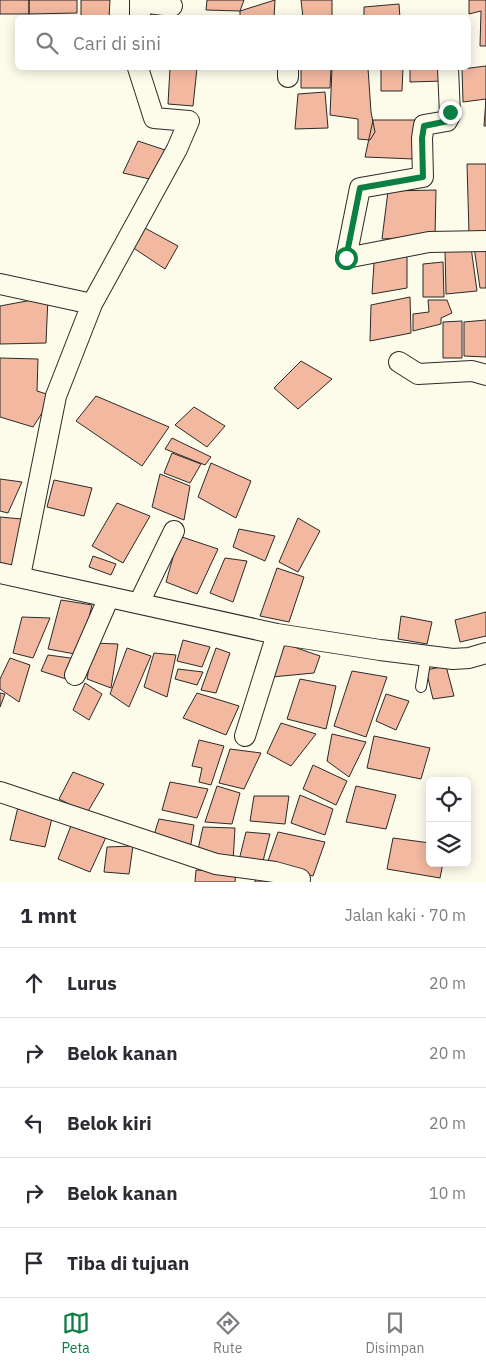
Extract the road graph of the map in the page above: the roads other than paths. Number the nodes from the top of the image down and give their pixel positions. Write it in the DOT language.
graph roads {
  1 [pos="169,0"];
  2 [pos="140,15"];
  3 [pos="139,70"];
  4 [pos="448,70"];
  5 [pos="486,241"];
  6 [pos="0,284"];
  7 [pos="92,304"];
  8 [pos="399,362"];
  9 [pos="486,375"];
  10 [pos="174,531"];
  11 [pos="0,573"];
  12 [pos="20,576"];
  13 [pos="109,598"];
  14 [pos="139,603"];
  15 [pos="277,634"];
  16 [pos="486,653"];
  17 [pos="426,656"];
  18 [pos="75,675"];
  19 [pos="421,687"];
  20 [pos="245,736"];
  21 [pos="0,792"];
  22 [pos="300,879"];
  1 -- 2 [label="street"];
  3 -- 7 [label="street"];
  4 -- 5 [label="street"];
  6 -- 7 [label="street"];
  7 -- 12 [label="street"];
  8 -- 9 [label="street"];
  10 -- 14 [label="street"];
  11 -- 12 [label="street"];
  12 -- 13 [label="street"];
  13 -- 14 [label="street"];
  13 -- 18 [label="street"];
  14 -- 15 [label="street"];
  15 -- 17 [label="street"];
  15 -- 20 [label="street"];
  16 -- 17 [label="street"];
  17 -- 19 [label="lane"];
  21 -- 22 [label="street"];
}
